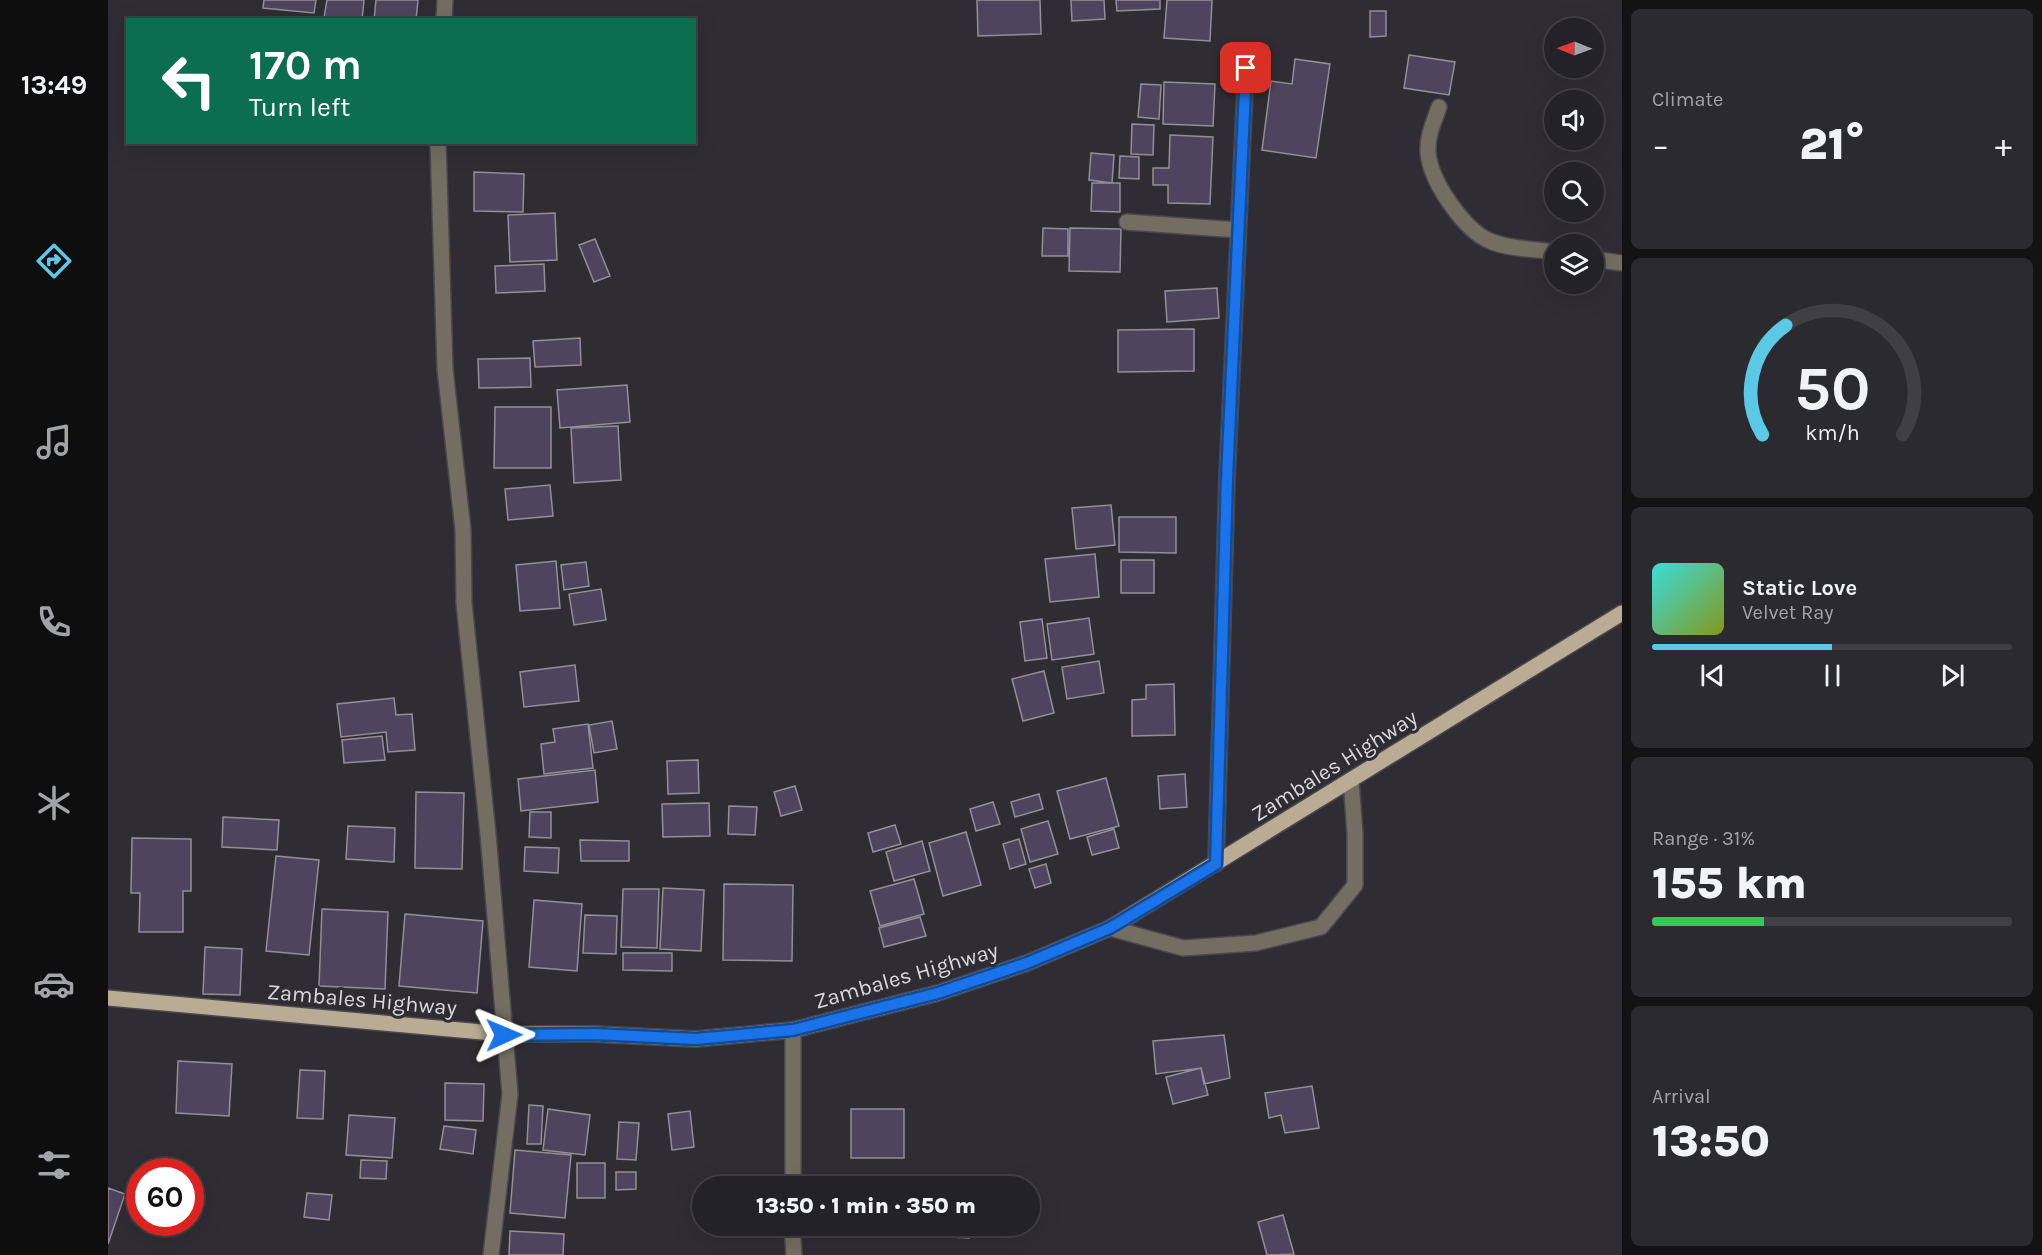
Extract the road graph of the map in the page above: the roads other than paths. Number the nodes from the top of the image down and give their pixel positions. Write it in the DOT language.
graph roads {
  1 [pos="445,0"];
  2 [pos="444,18"];
  3 [pos="1246,68"];
  4 [pos="1439,107"];
  5 [pos="438,144"];
  6 [pos="1127,222"];
  7 [pos="1238,230"];
  8 [pos="1544,250"];
  9 [pos="1604,261"];
  10 [pos="1622,263"];
  11 [pos="1622,613"];
  12 [pos="1351,780"];
  13 [pos="1216,864"];
  14 [pos="1110,928"];
  15 [pos="108,998"];
  16 [pos="793,1030"];
  17 [pos="504,1035"];
  18 [pos="793,1176"];
  19 [pos="793,1236"];
  20 [pos="491,1255"];
  21 [pos="794,1255"];
  1 -- 2 [label="street"];
  3 -- 7 [label="street"];
  4 -- 8 [label="street"];
  5 -- 17 [label="street"];
  6 -- 7 [label="street"];
  7 -- 13 [label="street"];
  9 -- 10 [label="street"];
  11 -- 12 [label="main road, Zambales Highway"];
  12 -- 13 [label="main road, Zambales Highway"];
  12 -- 14 [label="street"];
  13 -- 14 [label="main road, Zambales Highway"];
  14 -- 16 [label="main road, Zambales Highway"];
  15 -- 17 [label="main road, Zambales Highway"];
  16 -- 17 [label="main road, Zambales Highway"];
  16 -- 18 [label="street"];
  17 -- 20 [label="street"];
  19 -- 21 [label="street"];
}
